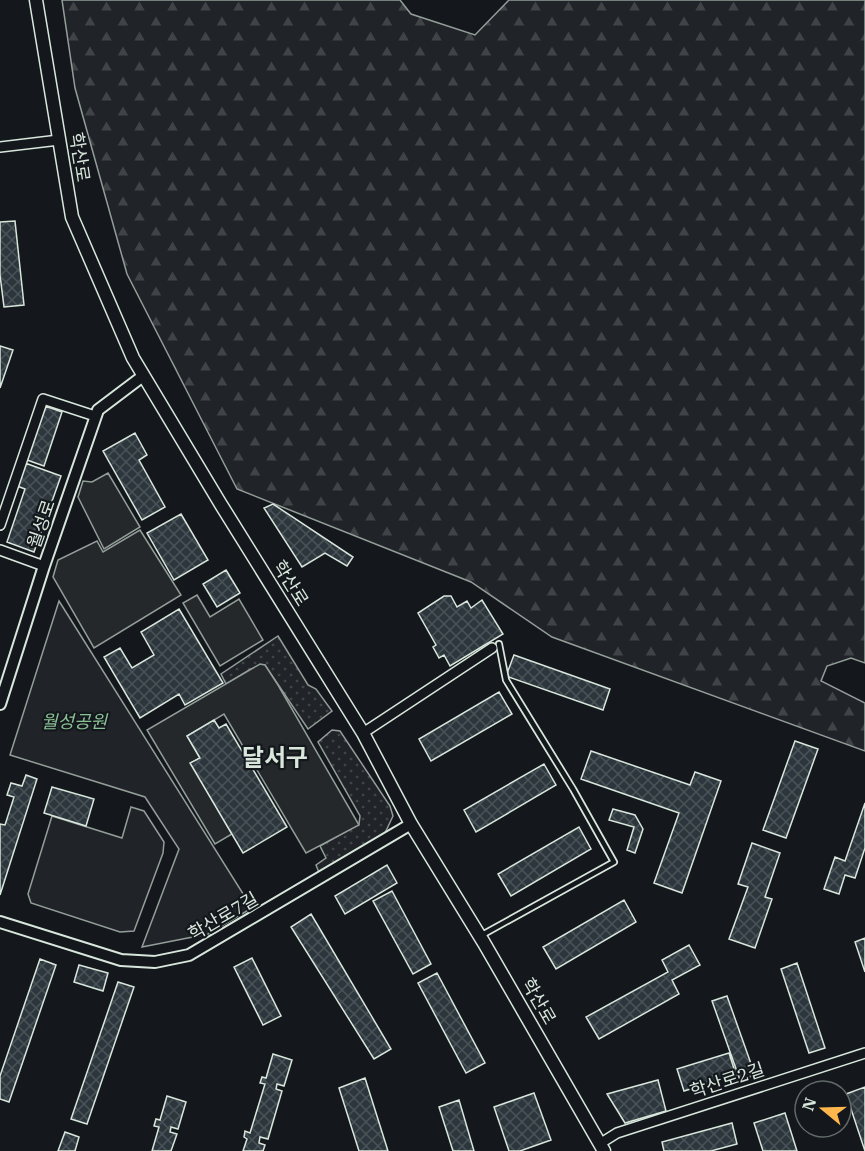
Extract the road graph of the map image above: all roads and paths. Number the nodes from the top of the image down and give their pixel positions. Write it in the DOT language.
graph roads {
  1 [pos="36,0"];
  2 [pos="59,140"];
  3 [pos="0,147"];
  4 [pos="143,376"];
  5 [pos="95,416"];
  6 [pos="0,525"];
  7 [pos="0,550"];
  8 [pos="44,566"];
  9 [pos="495,646"];
  10 [pos="0,704"];
  11 [pos="363,733"];
  12 [pos="411,824"];
  13 [pos="0,922"];
  14 [pos="480,937"];
  15 [pos="865,1053"];
  16 [pos="603,1147"];
  1 -- 2 [label="main road, 학산로"];
  2 -- 3 [label="street"];
  2 -- 4 [label="main road, 학산로"];
  4 -- 5 [label="street, 월성로"];
  4 -- 11 [label="main road, 학산로"];
  5 -- 6 [label="street"];
  5 -- 8 [label="street, 월성로"];
  7 -- 8 [label="street"];
  8 -- 10 [label="street, 월성로"];
  9 -- 11 [label="street"];
  9 -- 14 [label="lane"];
  11 -- 12 [label="main road, 학산로"];
  12 -- 13 [label="street, 학산로7길"];
  12 -- 14 [label="main road, 학산로"];
  14 -- 16 [label="main road, 학산로"];
  15 -- 16 [label="street, 학산로2길"];
}
